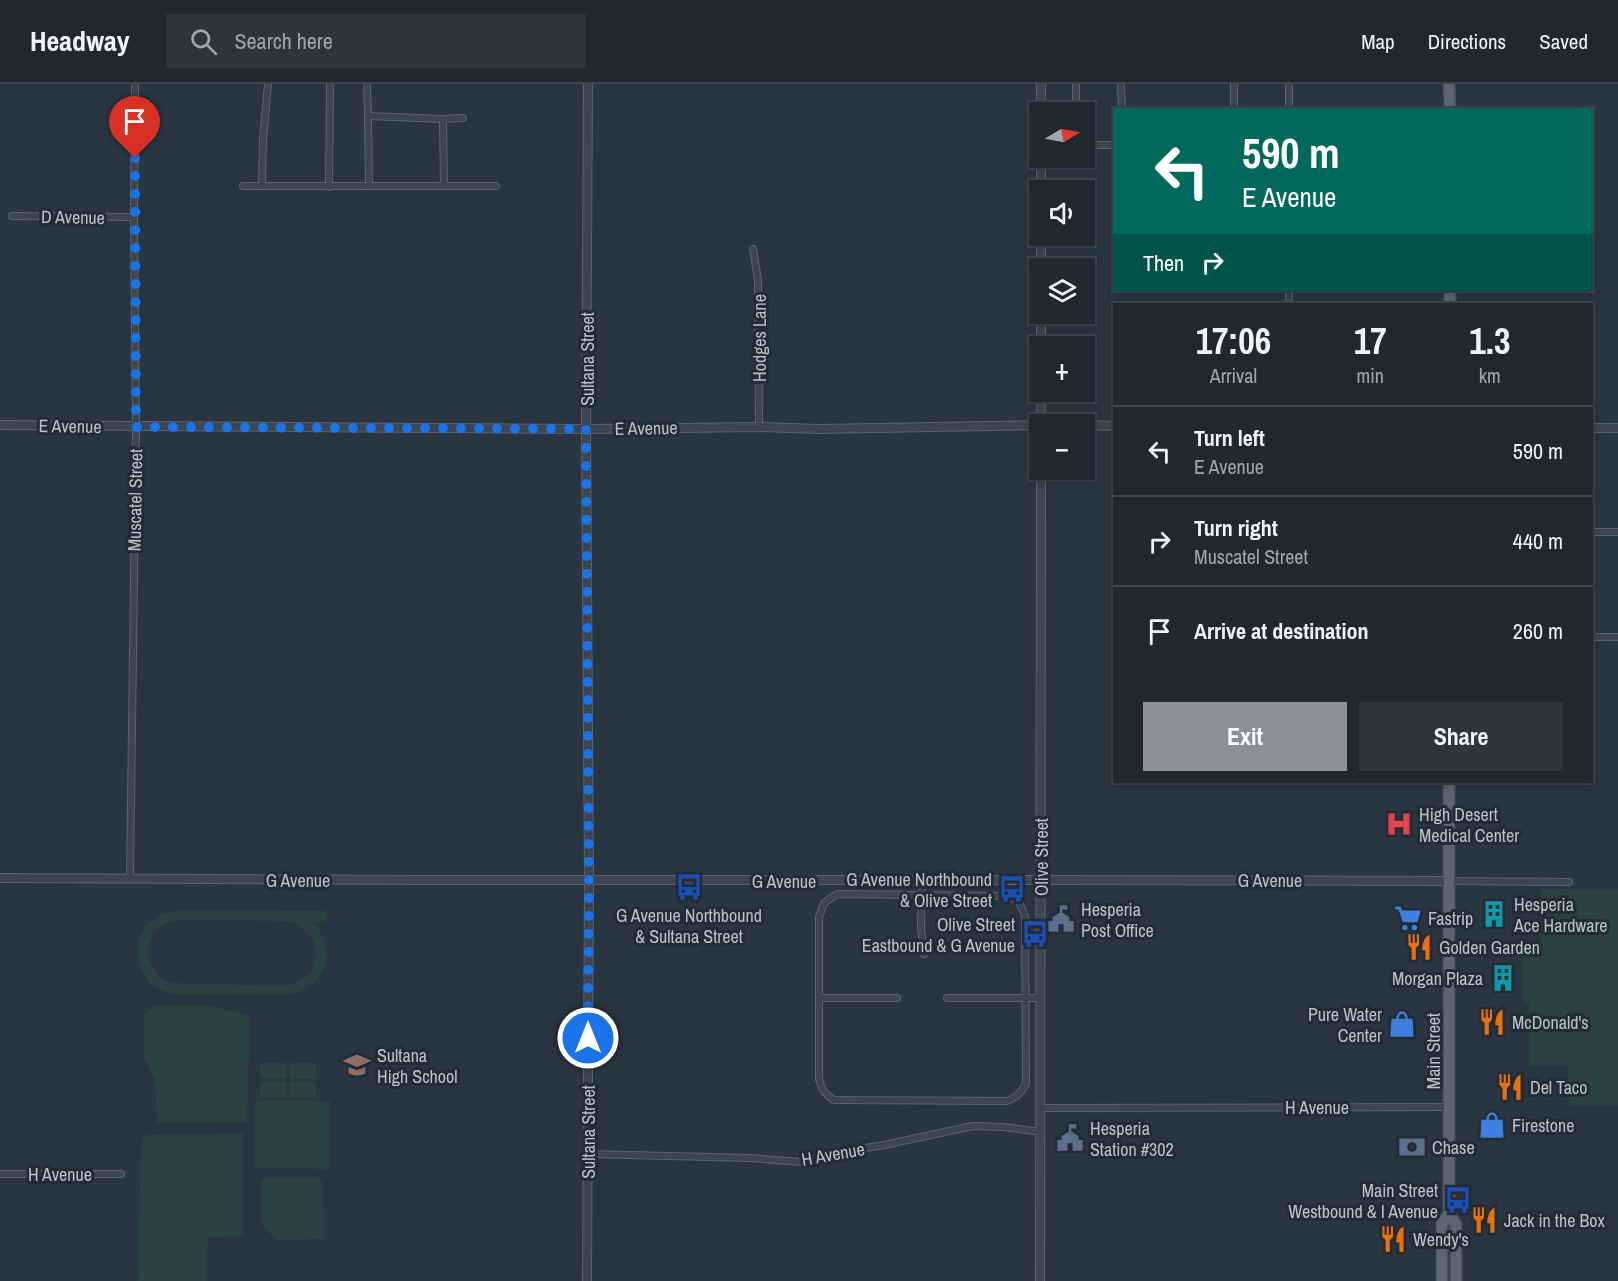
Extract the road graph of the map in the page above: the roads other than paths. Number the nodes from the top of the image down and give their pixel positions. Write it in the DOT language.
graph roads {
  1 [pos="135,84"];
  2 [pos="268,84"];
  3 [pos="330,84"];
  4 [pos="368,84"];
  5 [pos="588,84"];
  6 [pos="1041,84"];
  7 [pos="1076,84"];
  8 [pos="1121,84"];
  9 [pos="1234,84"];
  10 [pos="1289,84"];
  11 [pos="1449,84"];
  12 [pos="1041,102"];
  13 [pos="1076,102"];
  14 [pos="1122,108"];
  15 [pos="1234,108"];
  16 [pos="1289,108"];
  17 [pos="1449,108"];
  18 [pos="368,116"];
  19 [pos="463,118"];
  20 [pos="443,119"];
  21 [pos="1095,145"];
  22 [pos="1113,145"];
  23 [pos="243,186"];
  24 [pos="262,186"];
  25 [pos="369,186"];
  26 [pos="444,186"];
  27 [pos="496,186"];
  28 [pos="329,187"];
  29 [pos="12,216"];
  30 [pos="134,217"];
  31 [pos="753,249"];
  32 [pos="0,425"];
  33 [pos="1029,425"];
  34 [pos="1095,425"];
  35 [pos="1113,426"];
  36 [pos="136,427"];
  37 [pos="759,427"];
  38 [pos="1593,428"];
  39 [pos="1618,428"];
  40 [pos="586,429"];
  41 [pos="1041,480"];
  42 [pos="1593,532"];
  43 [pos="1618,532"];
  44 [pos="1593,637"];
  45 [pos="1618,637"];
  46 [pos="1449,783"];
  47 [pos="0,878"];
  48 [pos="130,879"];
  49 [pos="589,880"];
  50 [pos="922,880"];
  51 [pos="1041,880"];
  52 [pos="1448,881"];
  53 [pos="1569,882"];
  54 [pos="922,895"];
  55 [pos="924,954"];
  56 [pos="820,998"];
  57 [pos="897,998"];
  58 [pos="947,998"];
  59 [pos="1025,998"];
  60 [pos="1041,998"];
  61 [pos="1449,1107"];
  62 [pos="1041,1108"];
  63 [pos="1041,1132"];
  64 [pos="588,1154"];
  65 [pos="0,1174"];
  66 [pos="121,1174"];
  67 [pos="1449,1214"];
  68 [pos="587,1281"];
  69 [pos="1040,1281"];
  70 [pos="1442,1281"];
  71 [pos="1456,1281"];
  1 -- 30 [label="street, Muscatel Street"];
  2 -- 24 [label="street"];
  3 -- 28 [label="street"];
  4 -- 18 [label="street"];
  5 -- 40 [label="street, Sultana Street"];
  6 -- 12 [label="street"];
  7 -- 13 [label="street"];
  8 -- 14 [label="street"];
  9 -- 15 [label="street"];
  10 -- 16 [label="street"];
  11 -- 17 [label="main road"];
  18 -- 20 [label="street"];
  18 -- 25 [label="street"];
  19 -- 20 [label="street"];
  20 -- 26 [label="street"];
  21 -- 22 [label="street"];
  23 -- 24 [label="street"];
  24 -- 28 [label="street"];
  25 -- 26 [label="street"];
  25 -- 28 [label="street"];
  26 -- 27 [label="street"];
  29 -- 30 [label="street, D Avenue"];
  30 -- 36 [label="street, Muscatel Street"];
  31 -- 37 [label="street, Hodges Lane"];
  32 -- 36 [label="street, E Avenue"];
  33 -- 37 [label="street, E Avenue"];
  34 -- 35 [label="street"];
  36 -- 40 [label="street, E Avenue"];
  36 -- 48 [label="street, Muscatel Street"];
  37 -- 40 [label="street, E Avenue"];
  38 -- 39 [label="street"];
  40 -- 49 [label="street, Sultana Street"];
  41 -- 51 [label="street, Olive Street"];
  42 -- 43 [label="street"];
  44 -- 45 [label="street"];
  46 -- 52 [label="main road, Main Street"];
  47 -- 48 [label="street, G Avenue"];
  48 -- 49 [label="street, G Avenue"];
  49 -- 50 [label="street, G Avenue"];
  49 -- 64 [label="street, Sultana Street"];
  50 -- 51 [label="street, G Avenue"];
  50 -- 54 [label="street"];
  51 -- 52 [label="street, G Avenue"];
  51 -- 60 [label="street, Olive Street"];
  52 -- 53 [label="street, G Avenue"];
  52 -- 61 [label="main road, Main Street"];
  54 -- 55 [label="street"];
  54 -- 56 [label="street"];
  54 -- 59 [label="street"];
  56 -- 57 [label="street"];
  56 -- 59 [label="street"];
  58 -- 59 [label="street"];
  59 -- 60 [label="street"];
  60 -- 62 [label="street, Olive Street"];
  61 -- 62 [label="street, H Avenue"];
  61 -- 67 [label="main road, Main Street"];
  62 -- 63 [label="street, Olive Street"];
  63 -- 64 [label="street, H Avenue"];
  63 -- 69 [label="street, Olive Street"];
  64 -- 68 [label="street, Sultana Street"];
  65 -- 66 [label="street, H Avenue"];
  67 -- 70 [label="main road, Main Street"];
  67 -- 71 [label="main road, Main Street"];
}
